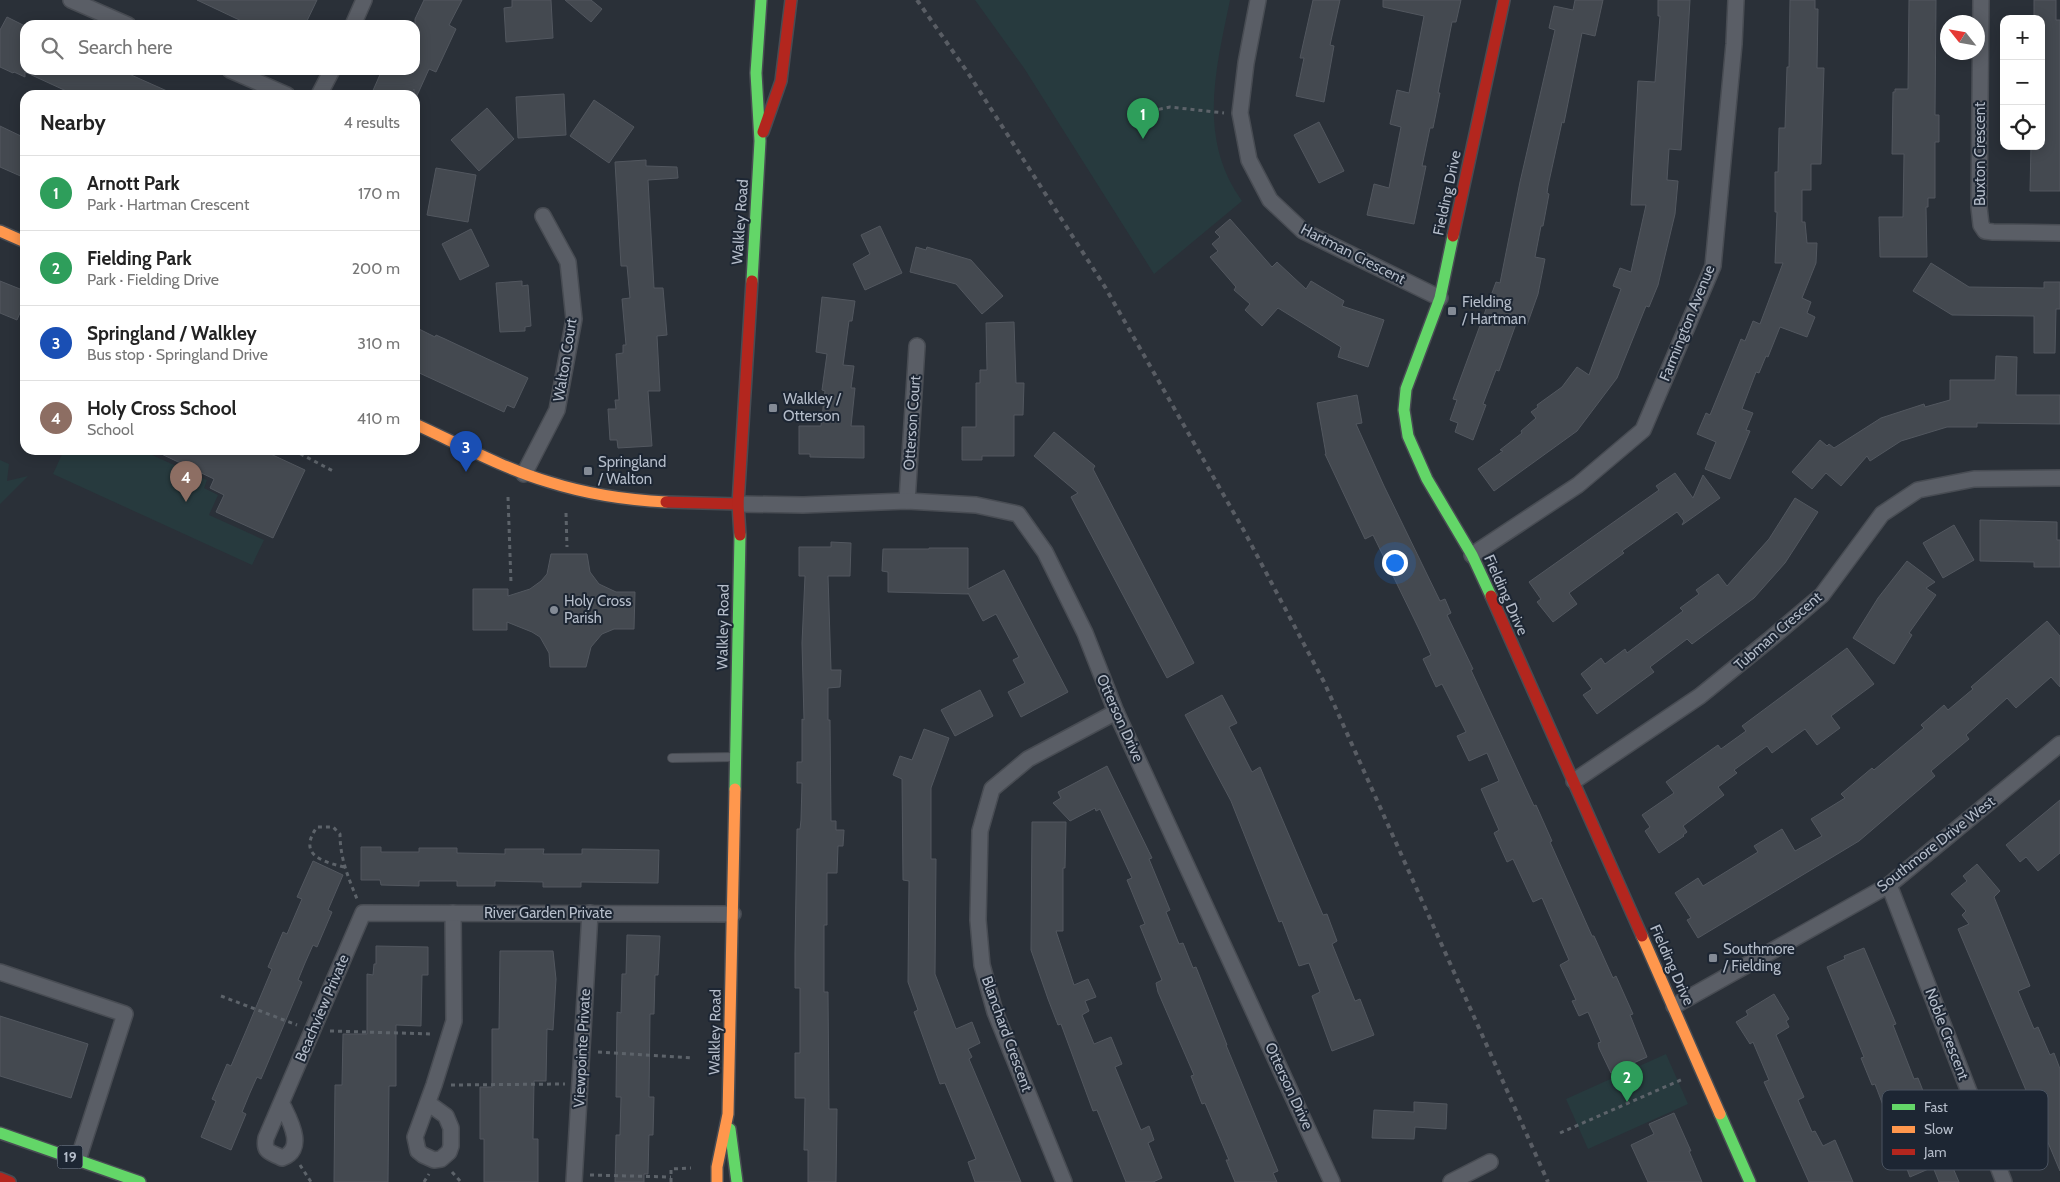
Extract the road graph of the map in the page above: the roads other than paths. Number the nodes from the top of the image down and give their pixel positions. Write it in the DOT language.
graph roads {
  1 [pos="71,0"];
  2 [pos="364,0"];
  3 [pos="761,0"];
  4 [pos="791,0"];
  5 [pos="1258,0"];
  6 [pos="1504,0"];
  7 [pos="1736,0"];
  8 [pos="1981,0"];
  9 [pos="117,20"];
  10 [pos="354,20"];
  11 [pos="241,75"];
  12 [pos="330,75"];
  13 [pos="276,90"];
  14 [pos="322,90"];
  15 [pos="760,141"];
  16 [pos="543,216"];
  17 [pos="0,231"];
  18 [pos="2060,233"];
  19 [pos="20,240"];
  20 [pos="1440,298"];
  21 [pos="917,346"];
  22 [pos="420,426"];
  23 [pos="524,474"];
  24 [pos="2060,478"];
  25 [pos="907,501"];
  26 [pos="738,504"];
  27 [pos="1472,555"];
  28 [pos="1116,712"];
  29 [pos="2060,744"];
  30 [pos="736,757"];
  31 [pos="672,758"];
  32 [pos="1574,781"];
  33 [pos="1889,885"];
  34 [pos="363,913"];
  35 [pos="453,913"];
  36 [pos="590,913"];
  37 [pos="733,914"];
  38 [pos="0,972"];
  39 [pos="1674,1006"];
  40 [pos="1968,1090"];
  41 [pos="428,1103"];
  42 [pos="282,1104"];
  43 [pos="728,1114"];
  44 [pos="0,1133"];
  45 [pos="78,1160"];
  46 [pos="1490,1162"];
  47 [pos="1999,1170"];
  48 [pos="0,1178"];
  49 [pos="574,1179"];
  50 [pos="10,1182"];
  51 [pos="140,1182"];
  52 [pos="717,1182"];
  53 [pos="736,1182"];
  54 [pos="1064,1182"];
  55 [pos="1332,1182"];
  56 [pos="1451,1182"];
  57 [pos="1750,1182"];
  58 [pos="2004,1182"];
  1 -- 9 [label="street"];
  2 -- 10 [label="street"];
  3 -- 15 [label="street, Walkley Road"];
  4 -- 15 [label="street, Walkley Road"];
  5 -- 20 [label="street, Hartman Crescent"];
  6 -- 20 [label="street, Fielding Drive"];
  7 -- 27 [label="street, Farmington Avenue"];
  8 -- 18 [label="street, Buxton Crescent"];
  11 -- 13 [label="street"];
  12 -- 14 [label="street"];
  15 -- 26 [label="street, Walkley Road"];
  16 -- 23 [label="street, Walton Court"];
  17 -- 19 [label="street"];
  20 -- 27 [label="street, Fielding Drive"];
  21 -- 25 [label="street, Otterson Court"];
  22 -- 23 [label="street"];
  23 -- 26 [label="street"];
  24 -- 32 [label="street, Tubman Crescent"];
  25 -- 26 [label="street, Otterson Drive"];
  25 -- 28 [label="street, Otterson Drive"];
  26 -- 30 [label="street, Walkley Road"];
  27 -- 32 [label="street, Fielding Drive"];
  28 -- 54 [label="street, Blanchard Crescent"];
  28 -- 55 [label="street, Otterson Drive"];
  29 -- 33 [label="street, Southmore Drive West"];
  30 -- 31 [label="lane"];
  30 -- 37 [label="street, Walkley Road"];
  32 -- 39 [label="street, Fielding Drive"];
  33 -- 39 [label="street, Southmore Drive West"];
  33 -- 40 [label="street, Noble Crescent"];
  34 -- 35 [label="street, River Garden Private"];
  34 -- 42 [label="street, Beachview Private"];
  35 -- 36 [label="street, River Garden Private"];
  35 -- 41 [label="street"];
  36 -- 37 [label="street, River Garden Private"];
  36 -- 49 [label="street, Viewpointe Private"];
  37 -- 43 [label="street, Walkley Road"];
  38 -- 45 [label="street"];
  39 -- 57 [label="street, Fielding Drive"];
  43 -- 52 [label="street, Walkley Road"];
  43 -- 53 [label="street, Walkley Road"];
  44 -- 45 [label="street, 19"];
  45 -- 51 [label="street, 19"];
  46 -- 56 [label="street"];
  47 -- 58 [label="street, Noble Crescent"];
  48 -- 50 [label="street"];
}
